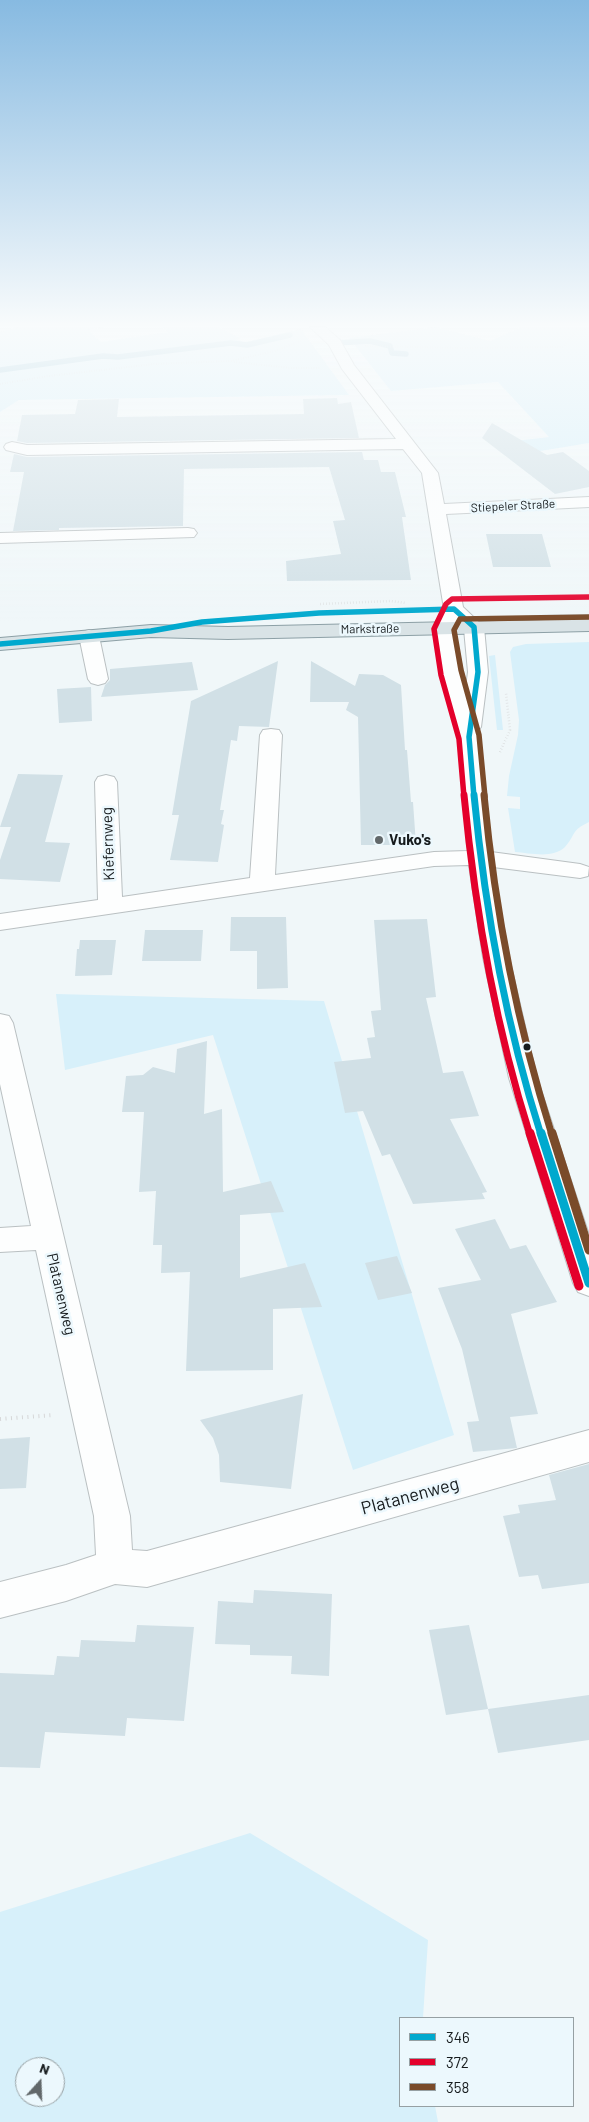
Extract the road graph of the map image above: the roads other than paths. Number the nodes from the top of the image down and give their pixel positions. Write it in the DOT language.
graph roads {
  1 [pos="394,426"];
  2 [pos="407,444"];
  3 [pos="12,447"];
  4 [pos="589,502"];
  5 [pos="437,509"];
  6 [pos="188,533"];
  7 [pos="0,538"];
  8 [pos="589,607"];
  9 [pos="454,609"];
  10 [pos="589,624"];
  11 [pos="474,627"];
  12 [pos="444,628"];
  13 [pos="151,631"];
  14 [pos="89,636"];
  15 [pos="0,644"];
  16 [pos="98,679"];
  17 [pos="271,735"];
  18 [pos="469,737"];
  19 [pos="106,782"];
  20 [pos="480,858"];
  21 [pos="580,871"];
  22 [pos="262,884"];
  23 [pos="110,906"];
  24 [pos="0,922"];
  25 [pos="0,1023"];
  26 [pos="48,1237"];
  27 [pos="0,1240"];
  28 [pos="589,1283"];
  29 [pos="589,1446"];
  30 [pos="115,1566"];
  31 [pos="0,1600"];
  1 -- 2 [label="street"];
  2 -- 3 [label="street"];
  2 -- 5 [label="street"];
  4 -- 5 [label="street, Stiepeler Straße"];
  5 -- 9 [label="street"];
  6 -- 7 [label="street"];
  8 -- 9 [label="main road, Markstraße"];
  9 -- 11 [label="street"];
  9 -- 12 [label="street"];
  9 -- 13 [label="main road, Markstraße"];
  10 -- 11 [label="main road, Markstraße"];
  11 -- 12 [label="main road, Markstraße"];
  11 -- 18 [label="street"];
  12 -- 13 [label="main road, Markstraße"];
  12 -- 18 [label="street"];
  13 -- 14 [label="main road, Markstraße"];
  14 -- 15 [label="main road, Markstraße"];
  14 -- 16 [label="street"];
  17 -- 22 [label="street"];
  18 -- 20 [label="street"];
  19 -- 23 [label="street, Kiefernweg"];
  20 -- 21 [label="street"];
  20 -- 22 [label="street"];
  20 -- 28 [label="street"];
  22 -- 23 [label="street"];
  23 -- 24 [label="street"];
  25 -- 26 [label="street, Platanenweg"];
  26 -- 27 [label="street"];
  26 -- 30 [label="street, Platanenweg"];
  29 -- 30 [label="street, Platanenweg"];
  30 -- 31 [label="street, Platanenweg"];
}
